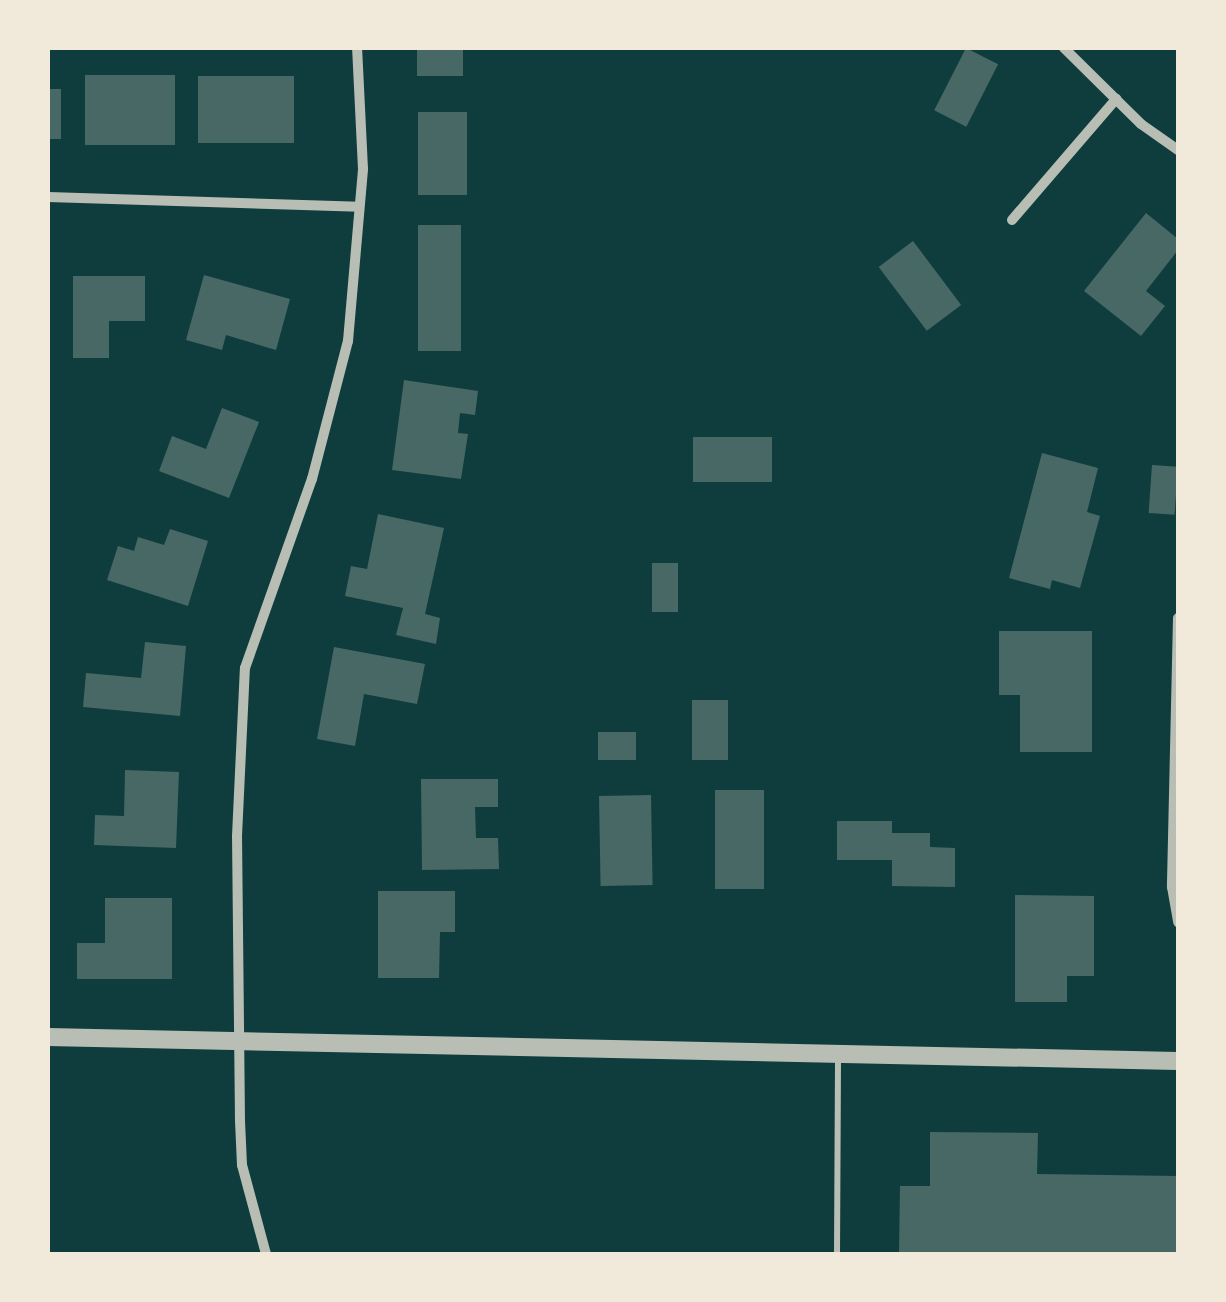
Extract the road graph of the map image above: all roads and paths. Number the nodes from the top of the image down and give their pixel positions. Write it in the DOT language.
graph roads {
  1 [pos="357,48"];
  2 [pos="1064,48"];
  3 [pos="1116,99"];
  4 [pos="1178,150"];
  5 [pos="48,196"];
  6 [pos="358,207"];
  7 [pos="1012,220"];
  8 [pos="1178,618"];
  9 [pos="1178,922"];
  10 [pos="48,1037"];
  11 [pos="241,1039"];
  12 [pos="838,1052"];
  13 [pos="1178,1061"];
  14 [pos="266,1254"];
  15 [pos="836,1254"];
  1 -- 6 [label="street"];
  2 -- 3 [label="street"];
  3 -- 4 [label="street"];
  3 -- 7 [label="street"];
  5 -- 6 [label="street"];
  6 -- 11 [label="street"];
  8 -- 9 [label="street"];
  10 -- 11 [label="street"];
  11 -- 12 [label="street"];
  11 -- 14 [label="street"];
  12 -- 13 [label="street"];
  12 -- 15 [label="lane"];
}
